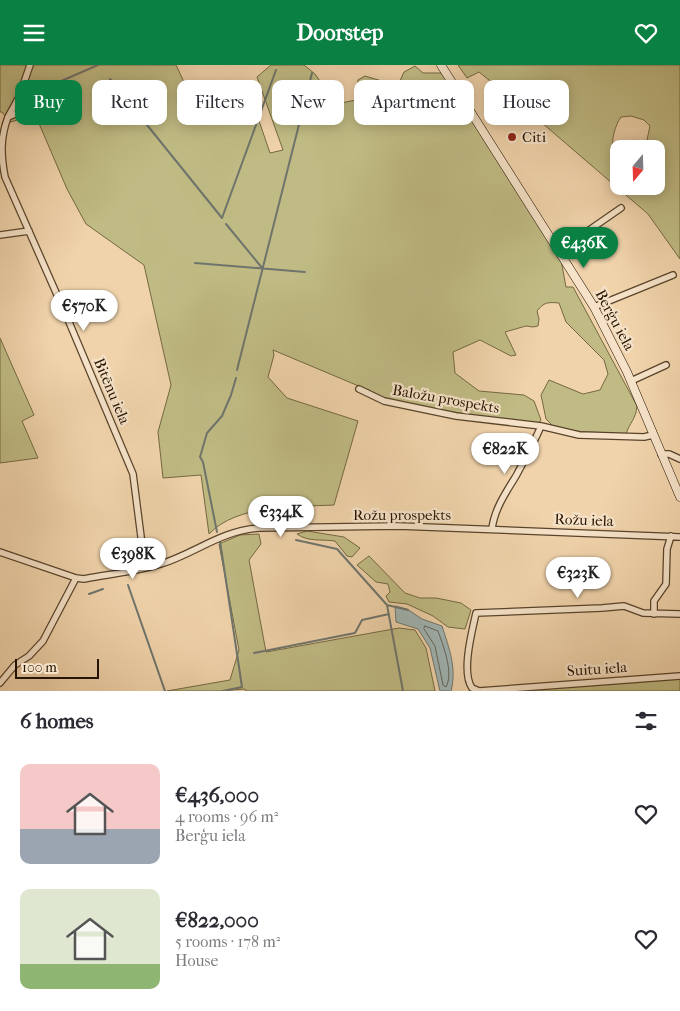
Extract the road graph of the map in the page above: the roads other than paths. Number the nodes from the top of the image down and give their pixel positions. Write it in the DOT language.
graph roads {
  1 [pos="30,65"];
  2 [pos="442,65"];
  3 [pos="15,114"];
  4 [pos="8,117"];
  5 [pos="621,208"];
  6 [pos="29,231"];
  7 [pos="0,235"];
  8 [pos="559,251"];
  9 [pos="673,275"];
  10 [pos="594,307"];
  11 [pos="666,365"];
  12 [pos="630,381"];
  13 [pos="359,389"];
  14 [pos="541,426"];
  15 [pos="653,435"];
  16 [pos="661,454"];
  17 [pos="680,459"];
  18 [pos="680,497"];
  19 [pos="490,529"];
  20 [pos="671,536"];
  21 [pos="680,537"];
  22 [pos="0,552"];
  23 [pos="145,568"];
  24 [pos="76,578"];
  25 [pos="654,614"];
  26 [pos="680,614"];
  27 [pos="680,676"];
  28 [pos="0,683"];
  1 -- 4 [label="street, Bitēnu iela"];
  2 -- 8 [label="main road, Berģu iela"];
  3 -- 4 [label="street"];
  4 -- 6 [label="street, Bitēnu iela"];
  5 -- 8 [label="street"];
  6 -- 7 [label="street"];
  6 -- 23 [label="street, Bitēnu iela"];
  8 -- 10 [label="main road, Berģu iela"];
  9 -- 10 [label="street"];
  10 -- 12 [label="main road, Berģu iela"];
  11 -- 12 [label="street"];
  12 -- 15 [label="main road, Berģu iela"];
  13 -- 14 [label="street, Baložu prospekts"];
  14 -- 15 [label="street, Baložu prospekts"];
  14 -- 19 [label="street"];
  15 -- 16 [label="main road, Berģu iela"];
  16 -- 17 [label="street"];
  16 -- 18 [label="main road, Berģu iela"];
  19 -- 20 [label="street, Rožu iela"];
  19 -- 23 [label="street, Rožu prospekts"];
  20 -- 21 [label="street, Rožu iela"];
  20 -- 25 [label="street"];
  22 -- 24 [label="street, Rožu prospekts"];
  23 -- 24 [label="street, Rožu prospekts"];
  24 -- 28 [label="street"];
  25 -- 26 [label="street"];
  25 -- 27 [label="street, Suitu iela"];
}
